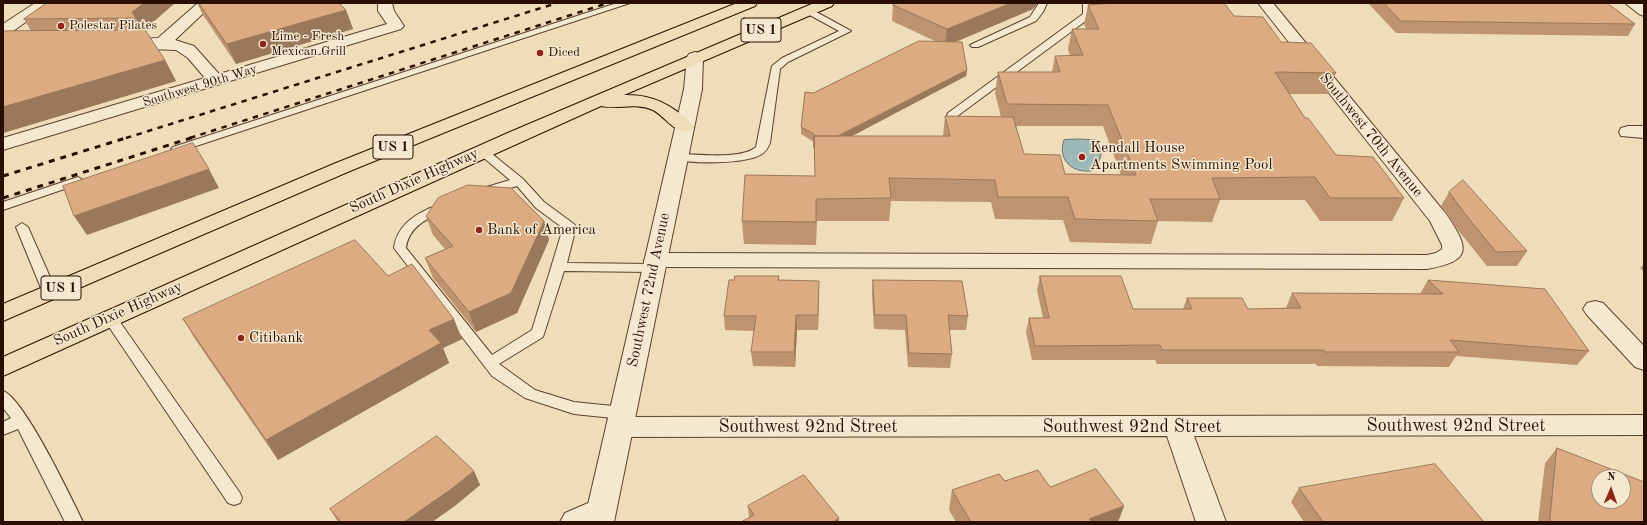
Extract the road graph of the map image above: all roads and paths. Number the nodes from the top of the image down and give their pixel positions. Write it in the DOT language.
graph roads {
  1 [pos="207,3"];
  2 [pos="385,3"];
  3 [pos="626,3"];
  4 [pos="827,3"];
  5 [pos="1043,3"];
  6 [pos="1087,3"];
  7 [pos="1265,3"];
  8 [pos="1632,3"];
  9 [pos="744,6"];
  10 [pos="39,7"];
  11 [pos="808,11"];
  12 [pos="1644,11"];
  13 [pos="3,19"];
  14 [pos="668,35"];
  15 [pos="5,40"];
  16 [pos="112,43"];
  17 [pos="162,43"];
  18 [pos="975,45"];
  19 [pos="695,57"];
  20 [pos="216,81"];
  21 [pos="637,84"];
  22 [pos="590,103"];
  23 [pos="952,114"];
  24 [pos="685,127"];
  25 [pos="3,144"];
  26 [pos="482,151"];
  27 [pos="164,153"];
  28 [pos="678,157"];
  29 [pos="89,178"];
  30 [pos="518,181"];
  31 [pos="473,195"];
  32 [pos="452,203"];
  33 [pos="3,206"];
  34 [pos="22,227"];
  35 [pos="654,264"];
  36 [pos="560,267"];
  37 [pos="50,293"];
  38 [pos="1595,309"];
  39 [pos="3,313"];
  40 [pos="110,318"];
  41 [pos="1644,362"];
  42 [pos="490,363"];
  43 [pos="3,367"];
  44 [pos="3,398"];
  45 [pos="21,420"];
  46 [pos="621,420"];
  47 [pos="1644,425"];
  48 [pos="1177,427"];
  49 [pos="3,429"];
  50 [pos="234,498"];
  51 [pos="600,515"];
  52 [pos="74,522"];
  53 [pos="575,522"];
  54 [pos="1211,522"];
  1 -- 17 [label="street"];
  2 -- 20 [label="street, Southwest 90th Way"];
  3 -- 27 [label="lane"];
  4 -- 11 [label="highway, South Dixie Highway / US 1"];
  5 -- 18 [label="lane"];
  6 -- 23 [label="lane"];
  7 -- 35 [label="street, Southwest 70th Avenue"];
  8 -- 12 [label="street"];
  9 -- 14 [label="highway, US 1"];
  9 -- 19 [label="highway"];
  10 -- 13 [label="street"];
  10 -- 15 [label="street"];
  11 -- 19 [label="highway, South Dixie Highway / US 1"];
  11 -- 28 [label="lane"];
  14 -- 21 [label="highway"];
  14 -- 37 [label="highway, US 1"];
  16 -- 17 [label="street"];
  17 -- 20 [label="street"];
  19 -- 21 [label="highway, South Dixie Highway / US 1"];
  19 -- 24 [label="street, Southwest 72nd Avenue"];
  20 -- 25 [label="street, Southwest 90th Way"];
  21 -- 22 [label="highway, South Dixie Highway / US 1"];
  22 -- 24 [label="highway"];
  22 -- 26 [label="highway, South Dixie Highway / US 1"];
  24 -- 28 [label="street, Southwest 72nd Avenue"];
  26 -- 30 [label="lane"];
  26 -- 40 [label="highway, South Dixie Highway / US 1"];
  28 -- 35 [label="street, Southwest 72nd Avenue"];
  29 -- 33 [label="lane"];
  30 -- 31 [label="lane"];
  30 -- 36 [label="lane"];
  32 -- 42 [label="lane"];
  34 -- 37 [label="lane"];
  35 -- 36 [label="lane"];
  35 -- 46 [label="street, Southwest 72nd Avenue"];
  36 -- 42 [label="lane"];
  37 -- 39 [label="highway, US 1"];
  38 -- 41 [label="street"];
  40 -- 43 [label="highway, South Dixie Highway / US 1"];
  40 -- 50 [label="lane"];
  42 -- 46 [label="lane"];
  44 -- 45 [label="lane"];
  45 -- 49 [label="lane"];
  45 -- 52 [label="lane"];
  46 -- 48 [label="street, Southwest 92nd Street"];
  46 -- 51 [label="street, Southwest 72nd Avenue"];
  47 -- 48 [label="street, Southwest 92nd Street"];
  48 -- 54 [label="street"];
  51 -- 53 [label="street"];
}
